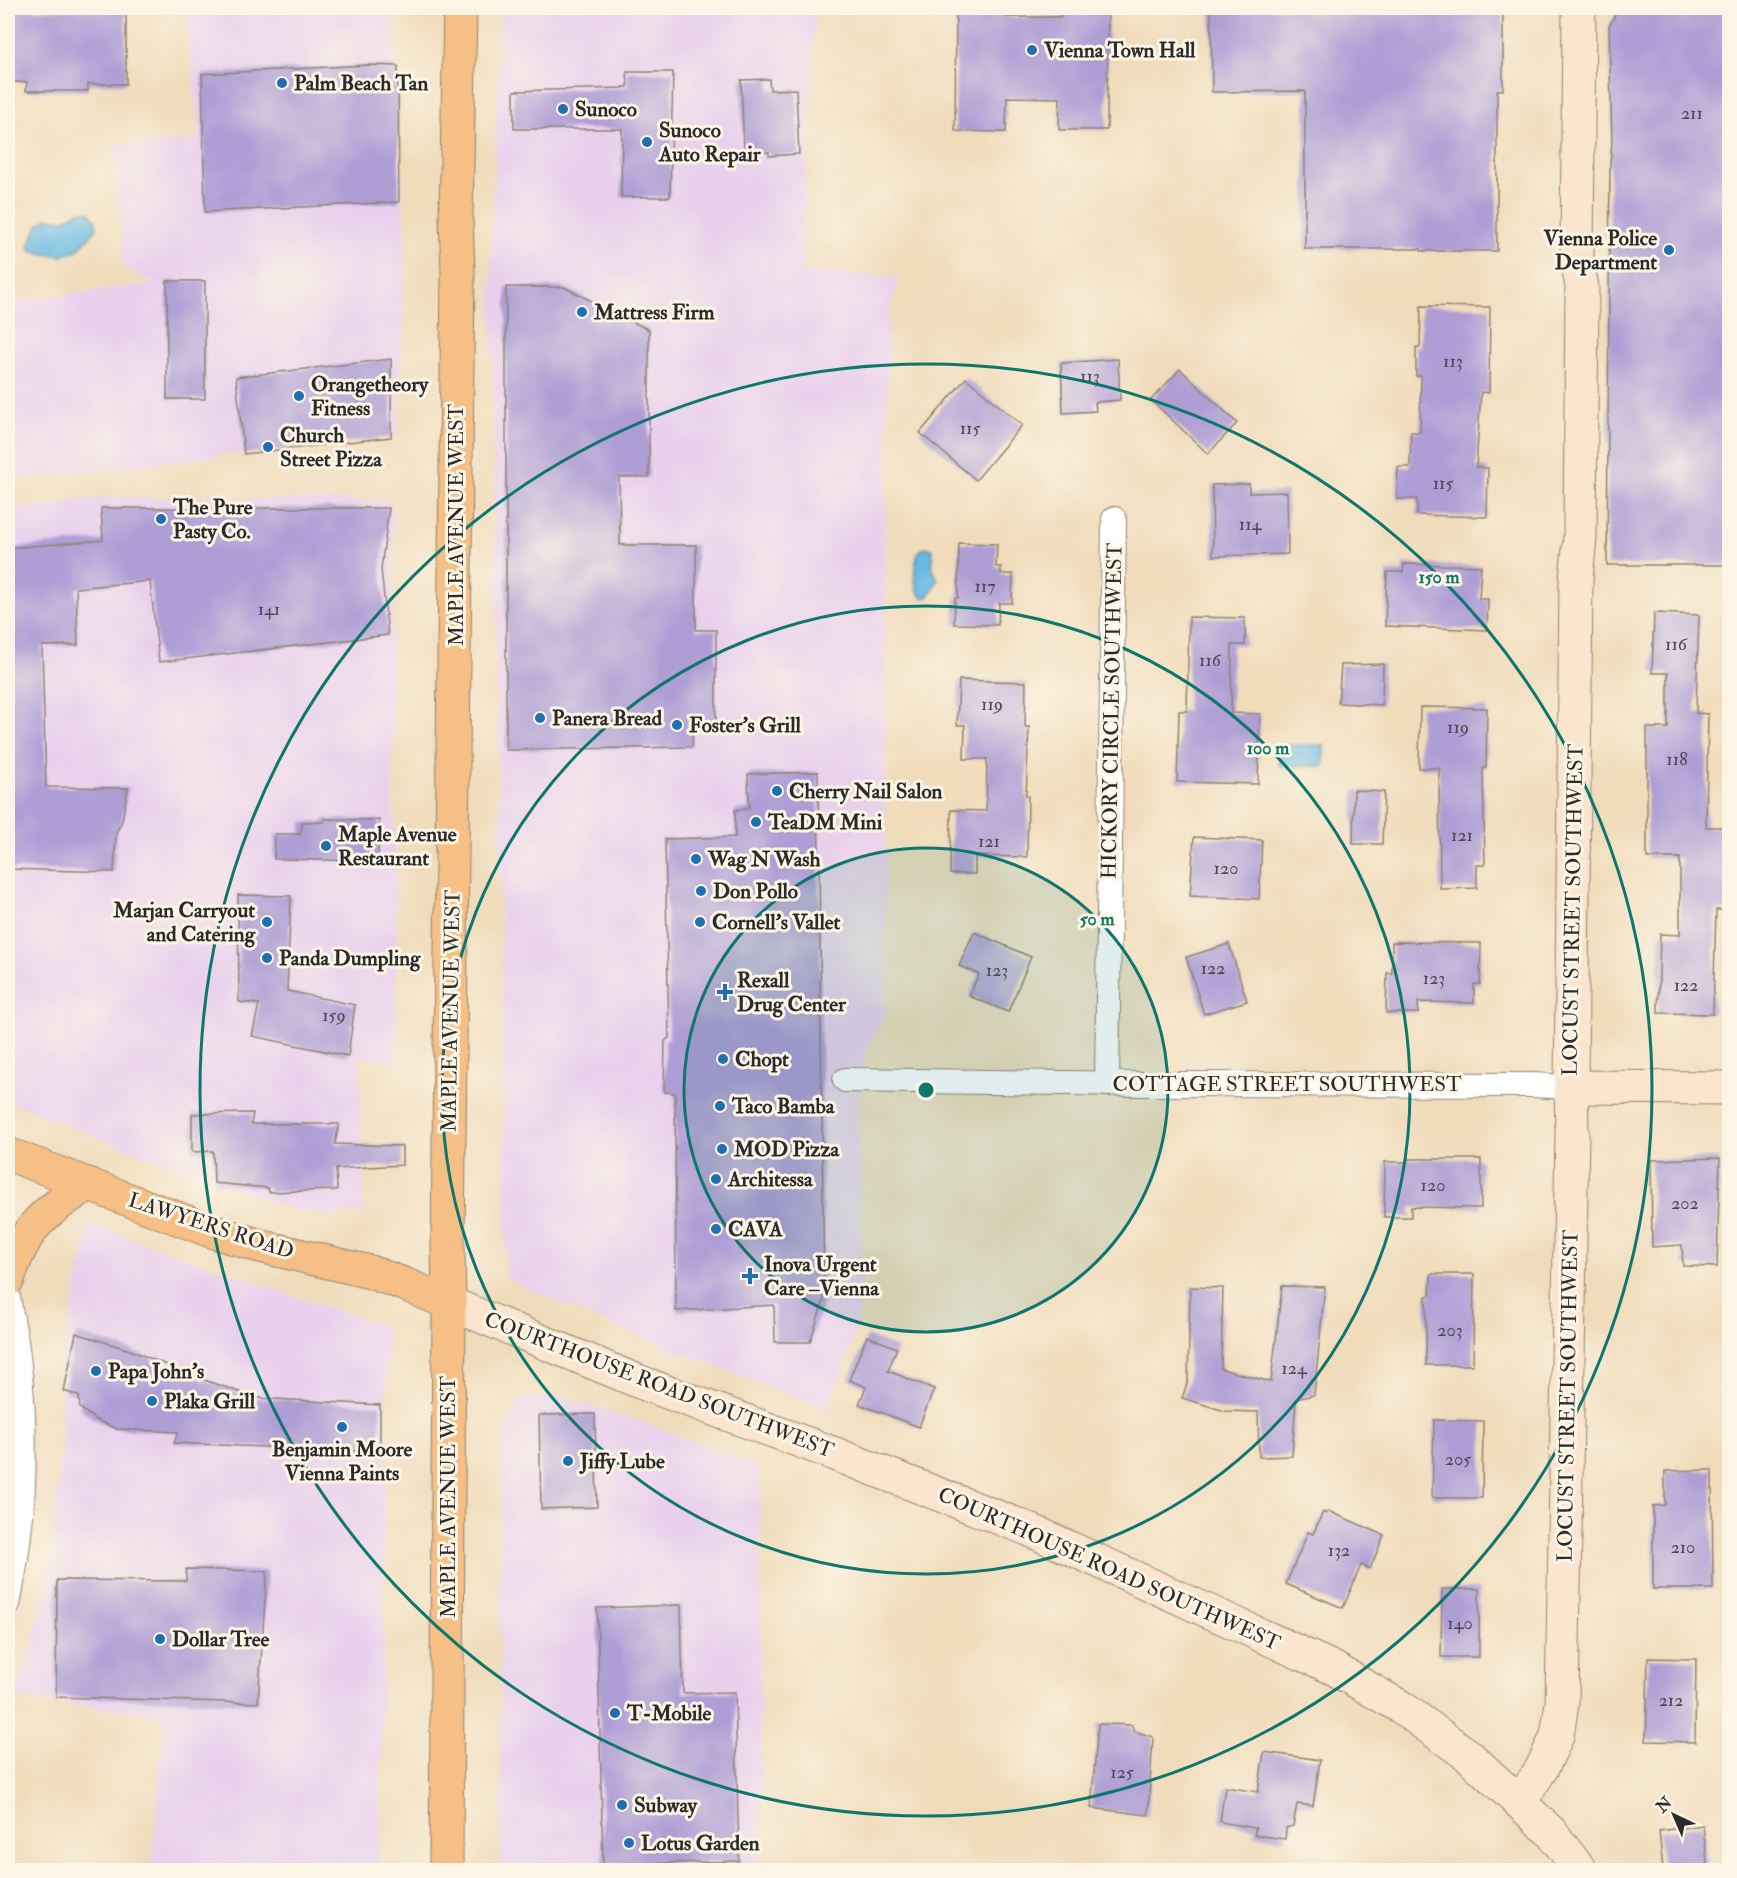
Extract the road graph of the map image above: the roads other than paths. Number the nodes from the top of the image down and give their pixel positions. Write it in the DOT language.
graph roads {
  1 [pos="460,8"];
  2 [pos="1579,8"];
  3 [pos="1114,519"];
  4 [pos="845,1080"];
  5 [pos="1107,1084"];
  6 [pos="1571,1087"];
  7 [pos="1730,1088"];
  8 [pos="8,1154"];
  9 [pos="88,1184"];
  10 [pos="8,1279"];
  11 [pos="8,1297"];
  12 [pos="449,1303"];
  13 [pos="8,1604"];
  14 [pos="1520,1802"];
  15 [pos="446,1870"];
  16 [pos="1580,1870"];
  1 -- 12 [label="main road, MAPLE AVENUE WEST"];
  2 -- 6 [label="street, LOCUST STREET SOUTHWEST"];
  3 -- 5 [label="street, HICKORY CIRCLE SOUTHWEST"];
  4 -- 5 [label="street, COTTAGE STREET SOUTHWEST"];
  5 -- 6 [label="street, COTTAGE STREET SOUTHWEST"];
  6 -- 7 [label="street, COTTAGE STREET SOUTHWEST"];
  6 -- 14 [label="street, LOCUST STREET SOUTHWEST"];
  8 -- 9 [label="main road, LAWYERS ROAD"];
  9 -- 10 [label="main road"];
  9 -- 12 [label="main road, LAWYERS ROAD"];
  11 -- 13 [label="street"];
  12 -- 14 [label="street, COURTHOUSE ROAD SOUTHWEST"];
  12 -- 15 [label="main road, MAPLE AVENUE WEST"];
  14 -- 16 [label="street, COURTHOUSE ROAD SOUTHWEST"];
}
